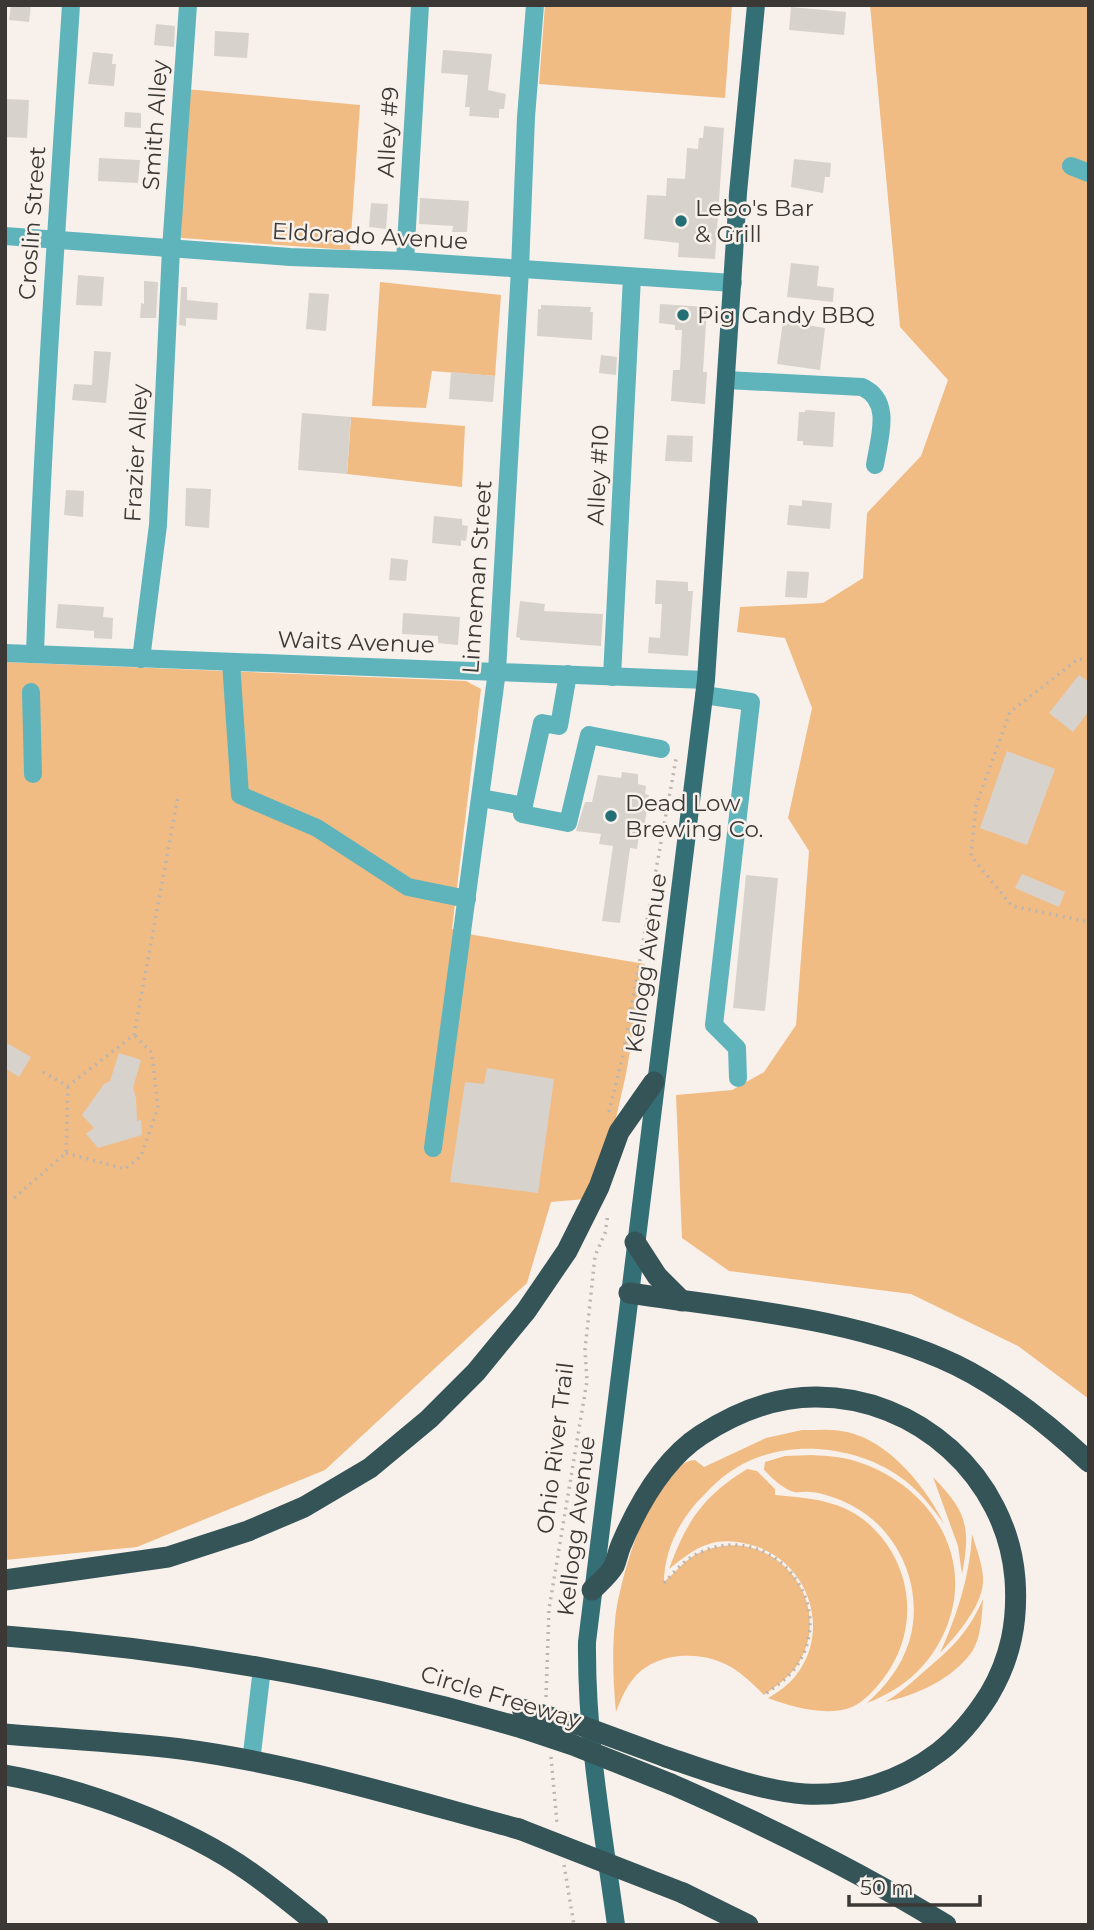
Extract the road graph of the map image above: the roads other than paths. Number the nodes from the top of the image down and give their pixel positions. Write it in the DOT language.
graph roads {
  1 [pos="71,5"];
  2 [pos="188,5"];
  3 [pos="420,5"];
  4 [pos="535,5"];
  5 [pos="756,5"];
  6 [pos="1071,166"];
  7 [pos="1089,173"];
  8 [pos="5,236"];
  9 [pos="56,239"];
  10 [pos="171,249"];
  11 [pos="405,261"];
  12 [pos="520,269"];
  13 [pos="632,277"];
  14 [pos="733,283"];
  15 [pos="726,380"];
  16 [pos="875,465"];
  17 [pos="5,653"];
  18 [pos="35,654"];
  19 [pos="141,659"];
  20 [pos="231,662"];
  21 [pos="497,671"];
  22 [pos="568,674"];
  23 [pos="612,677"];
  24 [pos="705,688"];
  25 [pos="31,692"];
  26 [pos="559,726"];
  27 [pos="589,735"];
  28 [pos="669,750"];
  29 [pos="33,774"];
  30 [pos="481,798"];
  31 [pos="524,806"];
  32 [pos="467,899"];
  33 [pos="738,1078"];
  34 [pos="654,1083"];
  35 [pos="433,1148"];
  36 [pos="635,1242"];
  37 [pos="629,1293"];
  38 [pos="682,1301"];
  39 [pos="1089,1462"];
  40 [pos="5,1580"];
  41 [pos="592,1591"];
  42 [pos="5,1636"];
  43 [pos="262,1668"];
  44 [pos="522,1718"];
  45 [pos="5,1734"];
  46 [pos="251,1762"];
  47 [pos="5,1775"];
  48 [pos="318,1925"];
  49 [pos="616,1925"];
  50 [pos="748,1925"];
  51 [pos="946,1925"];
  1 -- 9 [label="street, Croslin Street"];
  2 -- 10 [label="street, Smith Alley"];
  3 -- 11 [label="street, Alley #9"];
  4 -- 12 [label="street, Linneman Street"];
  5 -- 14 [label="main road, Kellogg Avenue"];
  6 -- 7 [label="street"];
  8 -- 9 [label="street, Eldorado Avenue"];
  9 -- 10 [label="street, Eldorado Avenue"];
  9 -- 18 [label="street, Croslin Street"];
  10 -- 11 [label="street, Eldorado Avenue"];
  10 -- 19 [label="street, Frazier Alley"];
  11 -- 12 [label="street, Eldorado Avenue"];
  12 -- 13 [label="street, Eldorado Avenue"];
  12 -- 21 [label="street, Linneman Street"];
  13 -- 14 [label="street, Eldorado Avenue"];
  13 -- 23 [label="street, Alley #10"];
  14 -- 15 [label="main road, Kellogg Avenue"];
  15 -- 16 [label="street"];
  15 -- 24 [label="main road, Kellogg Avenue"];
  17 -- 18 [label="street, Waits Avenue"];
  18 -- 19 [label="street, Waits Avenue"];
  19 -- 20 [label="street, Waits Avenue"];
  20 -- 21 [label="street, Waits Avenue"];
  20 -- 32 [label="street"];
  21 -- 22 [label="street, Waits Avenue"];
  21 -- 30 [label="street, Linneman Street"];
  22 -- 23 [label="street, Waits Avenue"];
  22 -- 26 [label="street"];
  23 -- 24 [label="street, Waits Avenue"];
  24 -- 33 [label="street, Waits Avenue"];
  24 -- 34 [label="main road, Kellogg Avenue"];
  25 -- 29 [label="street"];
  26 -- 27 [label="street"];
  26 -- 31 [label="street"];
  27 -- 28 [label="street"];
  27 -- 31 [label="street"];
  30 -- 31 [label="street"];
  30 -- 32 [label="street, Linneman Street"];
  32 -- 35 [label="street, Linneman Street"];
  34 -- 36 [label="main road, Kellogg Avenue"];
  34 -- 40 [label="highway"];
  36 -- 37 [label="main road, Kellogg Avenue"];
  36 -- 38 [label="highway"];
  37 -- 38 [label="highway"];
  37 -- 41 [label="main road, Kellogg Avenue"];
  38 -- 39 [label="highway"];
  41 -- 44 [label="highway, bridge"];
  41 -- 49 [label="main road, Kellogg Avenue"];
  42 -- 43 [label="highway, Circle Freeway"];
  43 -- 44 [label="highway, Circle Freeway"];
  43 -- 46 [label="street"];
  44 -- 51 [label="highway, Circle Freeway, bridge"];
  45 -- 46 [label="highway"];
  46 -- 50 [label="highway, bridge"];
  47 -- 48 [label="highway"];
}
